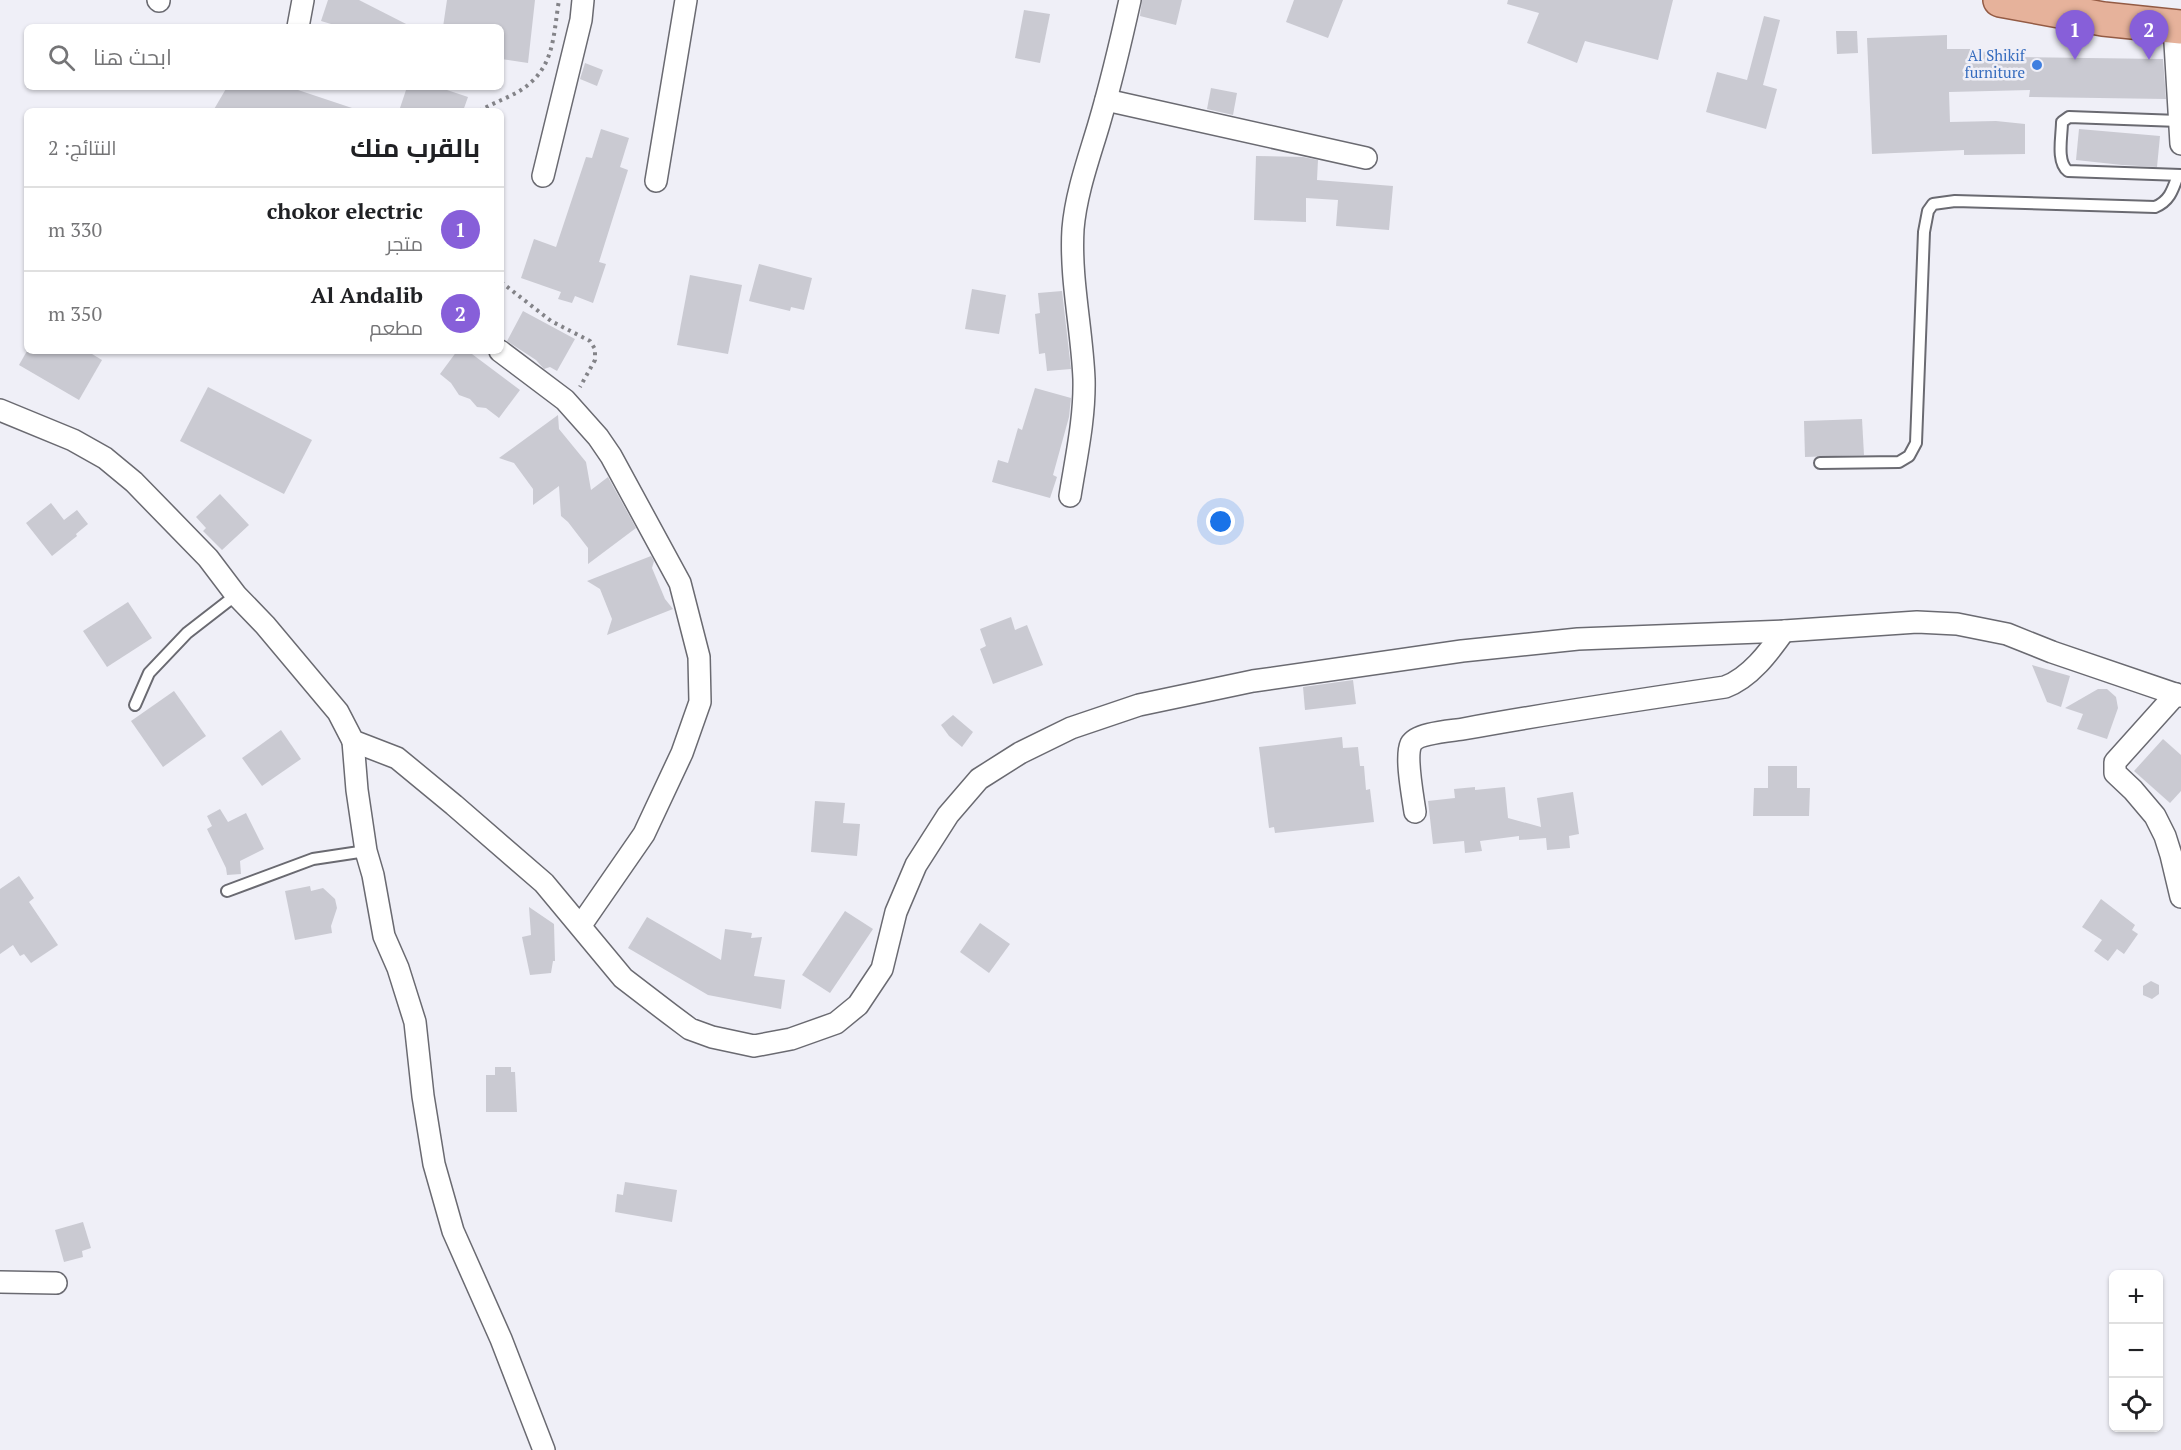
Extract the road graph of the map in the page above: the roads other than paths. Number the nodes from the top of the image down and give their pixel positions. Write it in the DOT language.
graph roads {
  1 [pos="303,0"];
  2 [pos="583,0"];
  3 [pos="686,0"];
  4 [pos="1130,0"];
  5 [pos="2000,0"];
  6 [pos="2104,9"];
  7 [pos="299,24"];
  8 [pos="2178,27"];
  9 [pos="1106,100"];
  10 [pos="2179,121"];
  11 [pos="2181,144"];
  12 [pos="1366,158"];
  13 [pos="2180,175"];
  14 [pos="543,176"];
  15 [pos="656,181"];
  16 [pos="504,354"];
  17 [pos="0,410"];
  18 [pos="1820,464"];
  19 [pos="1070,496"];
  20 [pos="236,594"];
  21 [pos="1784,631"];
  22 [pos="2179,695"];
  23 [pos="135,705"];
  24 [pos="353,741"];
  25 [pos="1415,812"];
  26 [pos="366,851"];
  27 [pos="227,891"];
  28 [pos="2181,897"];
  29 [pos="581,925"];
  30 [pos="0,1282"];
  31 [pos="57,1283"];
  32 [pos="544,1450"];
  1 -- 7 [label="street"];
  2 -- 14 [label="street"];
  3 -- 15 [label="street"];
  4 -- 9 [label="street"];
  5 -- 6 [label="main road"];
  6 -- 8 [label="main road"];
  8 -- 10 [label="street"];
  9 -- 12 [label="street"];
  9 -- 19 [label="street"];
  10 -- 11 [label="street"];
  10 -- 13 [label="lane"];
  13 -- 18 [label="lane"];
  16 -- 29 [label="street"];
  17 -- 20 [label="street"];
  20 -- 23 [label="lane"];
  20 -- 24 [label="street"];
  21 -- 22 [label="street"];
  21 -- 25 [label="street"];
  21 -- 29 [label="street"];
  22 -- 28 [label="street"];
  24 -- 26 [label="street"];
  24 -- 29 [label="street"];
  26 -- 27 [label="lane"];
  26 -- 32 [label="street"];
  30 -- 31 [label="street"];
}
